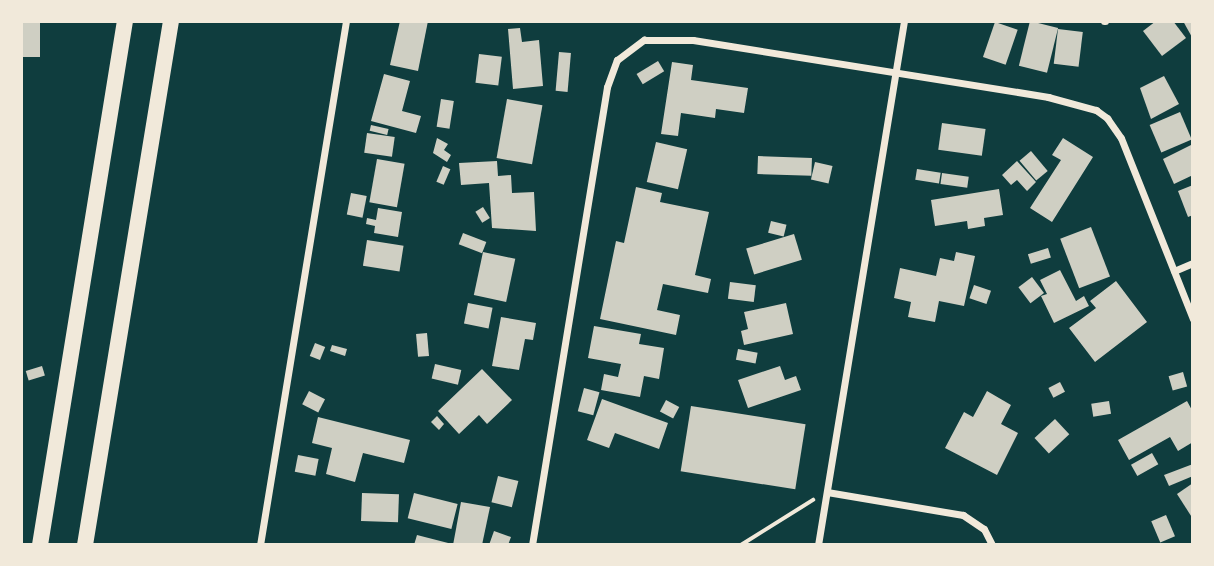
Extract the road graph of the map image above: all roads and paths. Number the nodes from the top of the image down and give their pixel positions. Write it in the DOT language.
graph roads {
  1 [pos="125,21"];
  2 [pos="171,21"];
  3 [pos="346,21"];
  4 [pos="904,21"];
  5 [pos="896,72"];
  6 [pos="1193,263"];
  7 [pos="1174,271"];
  8 [pos="1193,319"];
  9 [pos="827,492"];
  10 [pos="40,545"];
  11 [pos="85,545"];
  12 [pos="260,545"];
  13 [pos="532,545"];
  14 [pos="741,545"];
  15 [pos="818,545"];
  16 [pos="992,545"];
  1 -- 10 [label="highway"];
  2 -- 11 [label="highway"];
  3 -- 12 [label="street"];
  4 -- 5 [label="street"];
  5 -- 7 [label="street"];
  5 -- 9 [label="street"];
  5 -- 13 [label="street"];
  6 -- 7 [label="street"];
  7 -- 8 [label="street"];
  9 -- 14 [label="path"];
  9 -- 15 [label="street"];
  9 -- 16 [label="street"];
}
